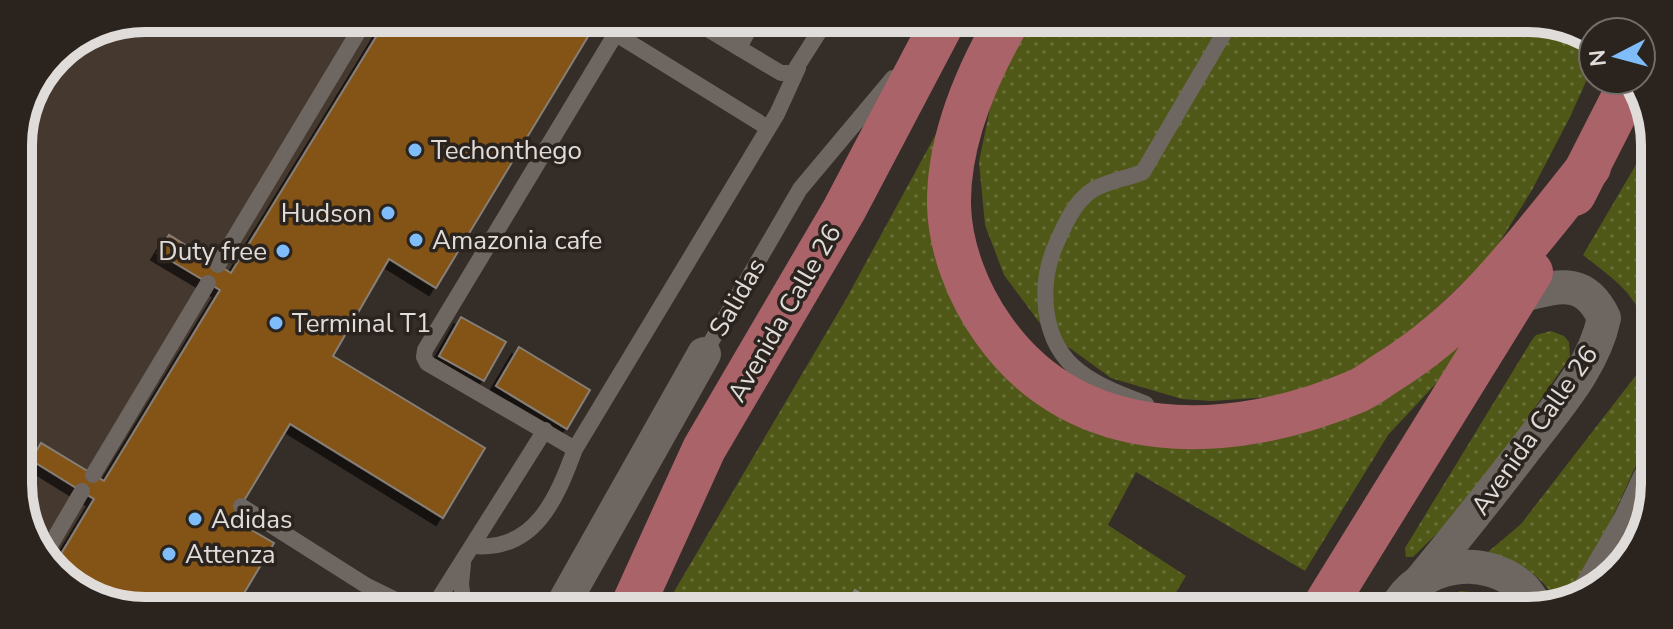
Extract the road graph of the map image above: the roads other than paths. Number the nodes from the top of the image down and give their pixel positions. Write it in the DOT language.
graph roads {
  1 [pos="358,32"];
  2 [pos="617,32"];
  3 [pos="627,32"];
  4 [pos="712,32"];
  5 [pos="747,32"];
  6 [pos="819,32"];
  7 [pos="933,32"];
  8 [pos="937,32"];
  9 [pos="1001,32"];
  10 [pos="1225,32"];
  11 [pos="739,48"];
  12 [pos="798,68"];
  13 [pos="1624,96"];
  14 [pos="768,128"];
  15 [pos="1589,167"];
  16 [pos="218,265"];
  17 [pos="208,283"];
  18 [pos="1518,296"];
  19 [pos="704,354"];
  20 [pos="1226,427"];
  21 [pos="545,430"];
  22 [pos="575,449"];
  23 [pos="93,475"];
  24 [pos="82,491"];
  25 [pos="1640,500"];
  26 [pos="241,506"];
  27 [pos="1637,510"];
  28 [pos="1630,521"];
  29 [pos="50,545"];
  30 [pos="473,546"];
  31 [pos="463,562"];
  32 [pos="1602,570"];
  33 [pos="1421,580"];
  34 [pos="367,586"];
  35 [pos="376,597"];
  36 [pos="390,597"];
  37 [pos="440,597"];
  38 [pos="463,597"];
  39 [pos="566,597"];
  40 [pos="637,597"];
  41 [pos="1337,597"];
  42 [pos="1402,597"];
  43 [pos="1529,597"];
  1 -- 16 [label="lane"];
  2 -- 21 [label="lane"];
  3 -- 14 [label="lane"];
  4 -- 11 [label="lane"];
  5 -- 11 [label="lane"];
  6 -- 12 [label="lane"];
  7 -- 19 [label="lane, Salidas"];
  8 -- 40 [label="main road, Avenida Calle 26"];
  9 -- 20 [label="main road"];
  10 -- 20 [label="lane"];
  11 -- 12 [label="lane"];
  12 -- 14 [label="lane"];
  13 -- 15 [label="main road"];
  14 -- 22 [label="lane"];
  15 -- 18 [label="main road"];
  15 -- 20 [label="main road"];
  17 -- 23 [label="lane"];
  18 -- 33 [label="street, Avenida Calle 26"];
  18 -- 41 [label="main road"];
  19 -- 39 [label="street, Salidas"];
  21 -- 22 [label="lane"];
  21 -- 30 [label="lane"];
  22 -- 30 [label="lane"];
  24 -- 29 [label="lane"];
  25 -- 28 [label="street"];
  26 -- 34 [label="lane"];
  27 -- 28 [label="lane"];
  28 -- 32 [label="street"];
  30 -- 31 [label="lane"];
  31 -- 37 [label="lane"];
  31 -- 38 [label="lane"];
  33 -- 42 [label="street"];
  33 -- 43 [label="street"];
  34 -- 35 [label="lane"];
  34 -- 36 [label="lane"];
}
